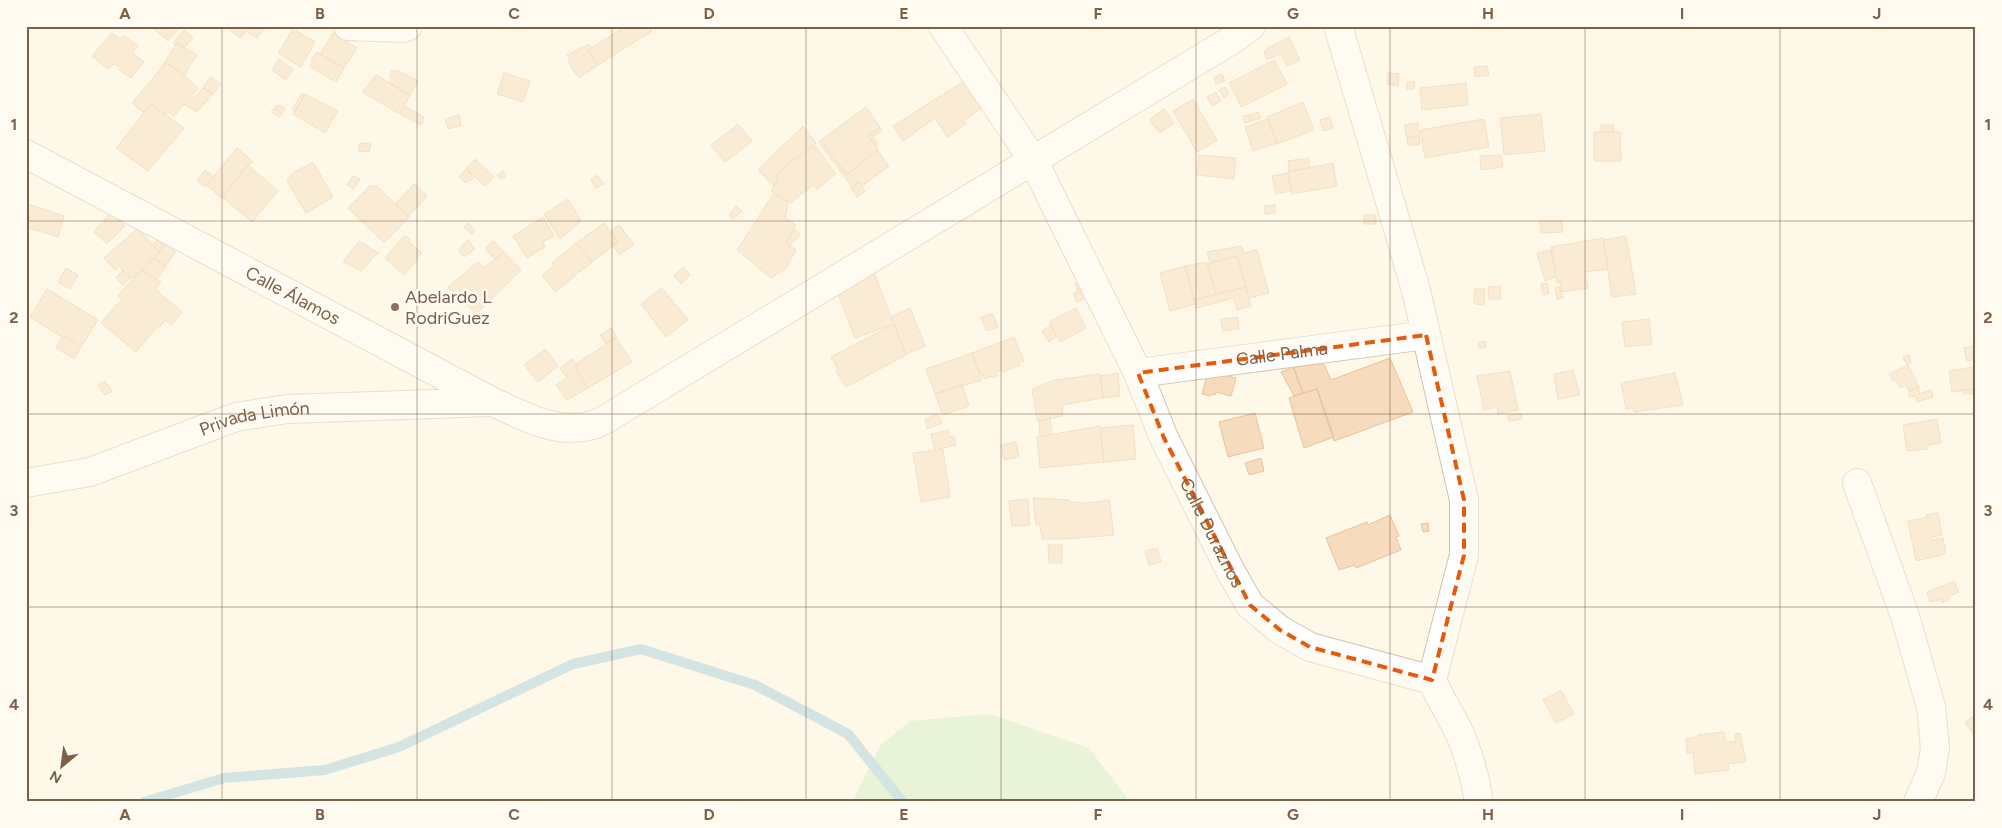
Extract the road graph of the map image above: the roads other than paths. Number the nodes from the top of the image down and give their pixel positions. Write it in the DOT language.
graph roads {
  1 [pos="348,26"];
  2 [pos="408,26"];
  3 [pos="943,26"];
  4 [pos="1251,26"];
  5 [pos="1338,26"];
  6 [pos="26,154"];
  7 [pos="1033,160"];
  8 [pos="1426,335"];
  9 [pos="1138,373"];
  10 [pos="493,402"];
  11 [pos="26,483"];
  12 [pos="1857,483"];
  13 [pos="1432,680"];
  14 [pos="1479,802"];
  15 [pos="1918,802"];
  1 -- 2 [label="street"];
  3 -- 7 [label="street, Calle Duraznos"];
  4 -- 7 [label="street"];
  5 -- 8 [label="street"];
  6 -- 10 [label="street, Calle Álamos"];
  7 -- 9 [label="street, Calle Duraznos"];
  7 -- 10 [label="street, Calle Álamos"];
  8 -- 9 [label="street, Calle Palma"];
  8 -- 13 [label="street"];
  9 -- 13 [label="street, Calle Duraznos"];
  10 -- 11 [label="street, Privada Limón"];
  12 -- 15 [label="street"];
  13 -- 14 [label="street"];
}
